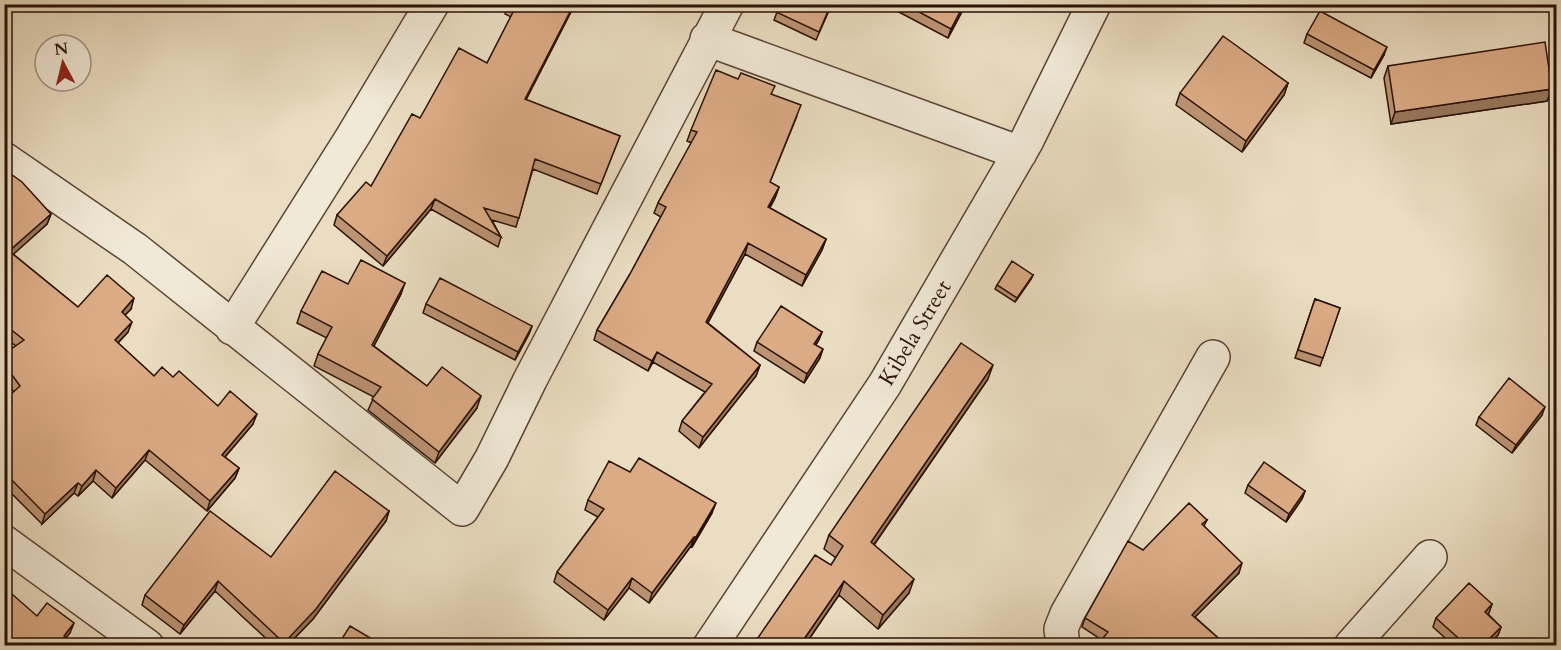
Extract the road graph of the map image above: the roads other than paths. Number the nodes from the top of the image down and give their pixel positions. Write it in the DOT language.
graph roads {
  1 [pos="432,4"];
  2 [pos="727,4"];
  3 [pos="1094,4"];
  4 [pos="707,39"];
  5 [pos="1020,153"];
  6 [pos="4,159"];
  7 [pos="232,328"];
  8 [pos="1213,357"];
  9 [pos="4,542"];
  10 [pos="1430,556"];
  11 [pos="147,645"];
  12 [pos="710,645"];
  13 [pos="1063,645"];
  14 [pos="1351,645"];
  1 -- 7 [label="street"];
  2 -- 4 [label="street"];
  3 -- 5 [label="street, Kibela Street"];
  4 -- 5 [label="street"];
  4 -- 7 [label="street"];
  5 -- 12 [label="street, Kibela Street"];
  6 -- 7 [label="street"];
  8 -- 13 [label="street"];
  9 -- 11 [label="street"];
  10 -- 14 [label="street"];
}
